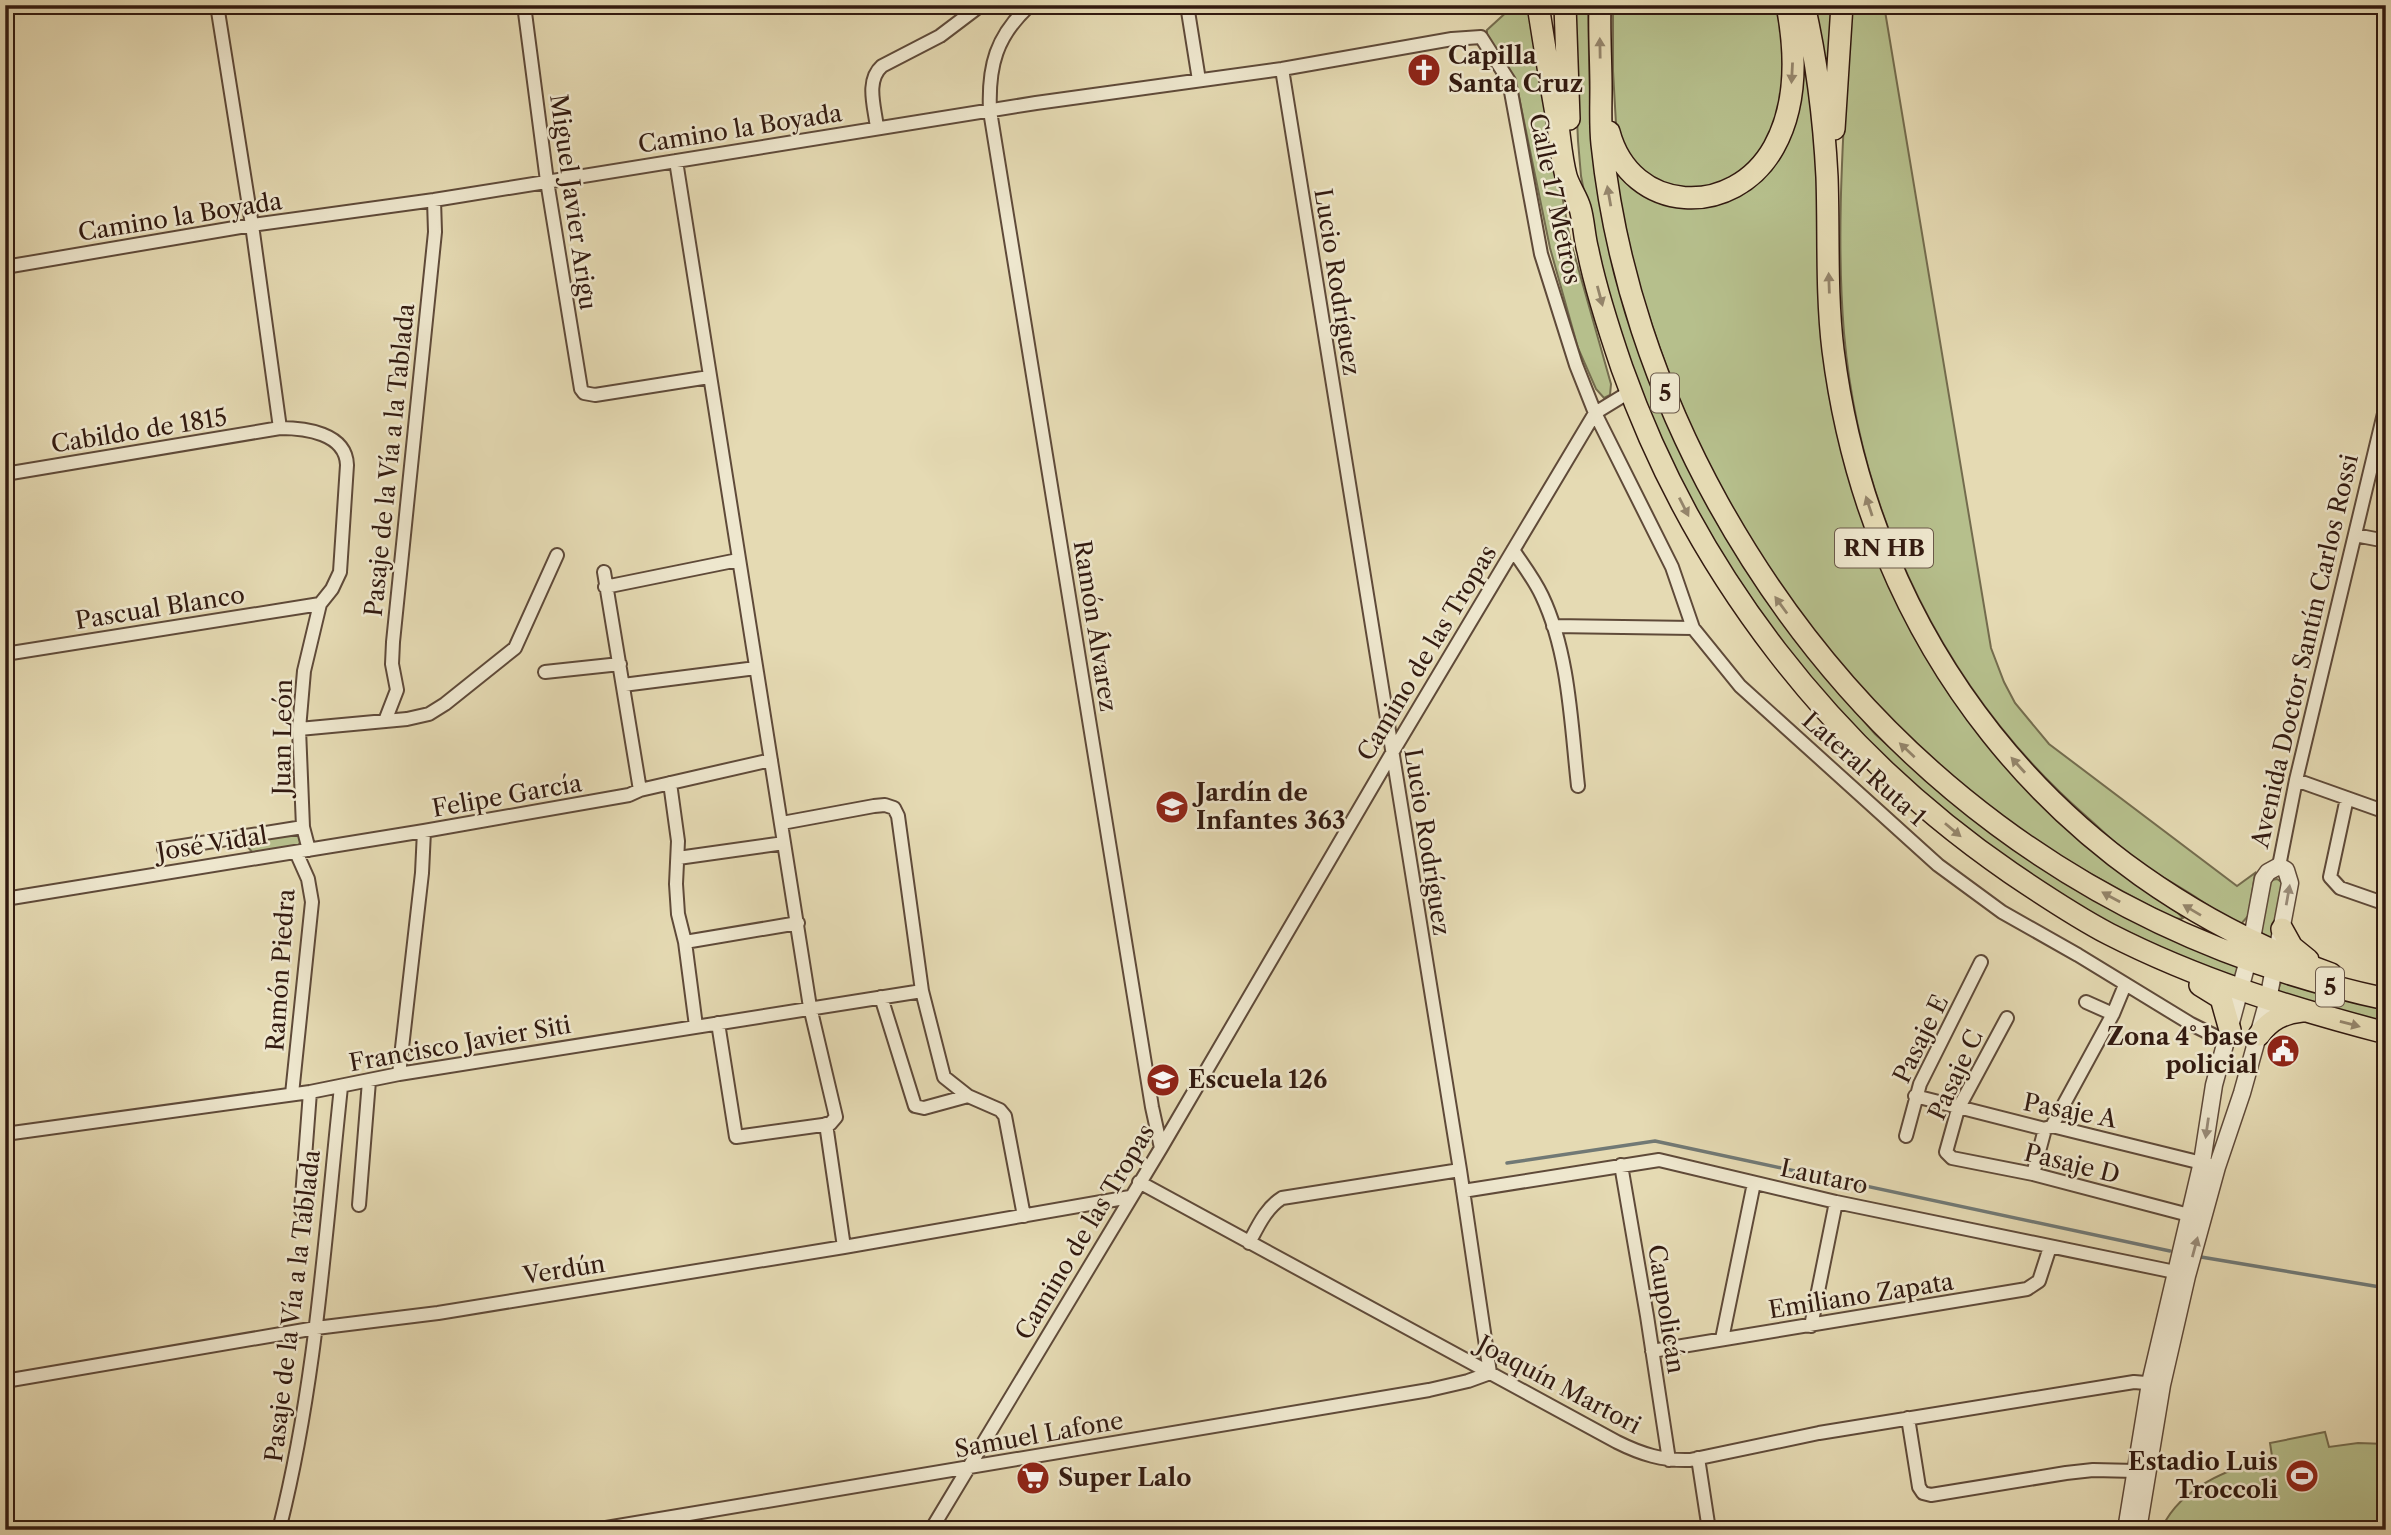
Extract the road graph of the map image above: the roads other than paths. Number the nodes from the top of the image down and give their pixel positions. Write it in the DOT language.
graph roads {
  1 [pos="217,5"];
  2 [pos="524,5"];
  3 [pos="981,5"];
  4 [pos="1030,5"];
  5 [pos="1187,5"];
  6 [pos="1538,5"];
  7 [pos="1565,5"];
  8 [pos="1600,5"];
  9 [pos="1787,5"];
  10 [pos="1804,5"];
  11 [pos="1842,5"];
  12 [pos="1482,37"];
  13 [pos="1282,69"];
  14 [pos="1199,80"];
  15 [pos="1601,92"];
  16 [pos="990,111"];
  17 [pos="877,128"];
  18 [pos="676,161"];
  19 [pos="1826,175"];
  20 [pos="547,181"];
  21 [pos="435,200"];
  22 [pos="1580,206"];
  23 [pos="252,225"];
  24 [pos="5,267"];
  25 [pos="709,377"];
  26 [pos="1631,391"];
  27 [pos="2386,405"];
  28 [pos="1595,413"];
  29 [pos="280,428"];
  30 [pos="5,474"];
  31 [pos="2355,535"];
  32 [pos="2386,541"];
  33 [pos="1513,551"];
  34 [pos="557,555"];
  35 [pos="738,560"];
  36 [pos="604,572"];
  37 [pos="606,587"];
  38 [pos="320,604"];
  39 [pos="1553,626"];
  40 [pos="1693,628"];
  41 [pos="5,654"];
  42 [pos="620,664"];
  43 [pos="756,668"];
  44 [pos="545,672"];
  45 [pos="623,685"];
  46 [pos="385,721"];
  47 [pos="299,729"];
  48 [pos="1392,753"];
  49 [pos="771,760"];
  50 [pos="2296,780"];
  51 [pos="670,783"];
  52 [pos="1578,786"];
  53 [pos="640,790"];
  54 [pos="2347,798"];
  55 [pos="2386,813"];
  56 [pos="782,823"];
  57 [pos="303,827"];
  58 [pos="425,831"];
  59 [pos="784,843"];
  60 [pos="164,849"];
  61 [pos="302,851"];
  62 [pos="678,858"];
  63 [pos="2279,866"];
  64 [pos="5,899"];
  65 [pos="2386,904"];
  66 [pos="798,923"];
  67 [pos="2282,929"];
  68 [pos="685,942"];
  69 [pos="2250,951"];
  70 [pos="1981,962"];
  71 [pos="2277,962"];
  72 [pos="2181,967"];
  73 [pos="2313,967"];
  74 [pos="2125,985"];
  75 [pos="2240,990"];
  76 [pos="922,991"];
  77 [pos="2386,992"];
  78 [pos="881,997"];
  79 [pos="2386,999"];
  80 [pos="2268,1000"];
  81 [pos="2086,1002"];
  82 [pos="810,1007"];
  83 [pos="2302,1011"];
  84 [pos="2113,1014"];
  85 [pos="2007,1017"];
  86 [pos="718,1023"];
  87 [pos="696,1026"];
  88 [pos="2386,1033"];
  89 [pos="2259,1035"];
  90 [pos="2228,1036"];
  91 [pos="400,1074"];
  92 [pos="369,1081"];
  93 [pos="2214,1085"];
  94 [pos="341,1087"];
  95 [pos="310,1092"];
  96 [pos="2242,1093"];
  97 [pos="292,1094"];
  98 [pos="968,1096"];
  99 [pos="1915,1096"];
  100 [pos="1958,1109"];
  101 [pos="831,1121"];
  102 [pos="2048,1127"];
  103 [pos="5,1134"];
  104 [pos="1906,1136"];
  105 [pos="1161,1148"];
  106 [pos="1946,1152"];
  107 [pos="1621,1165"];
  108 [pos="2209,1165"];
  109 [pos="1460,1170"];
  110 [pos="2033,1174"];
  111 [pos="1139,1182"];
  112 [pos="1754,1183"];
  113 [pos="1463,1192"];
  114 [pos="1130,1197"];
  115 [pos="1836,1202"];
  116 [pos="359,1205"];
  117 [pos="300,1210"];
  118 [pos="1024,1216"];
  119 [pos="2189,1216"];
  120 [pos="1249,1243"];
  121 [pos="844,1247"];
  122 [pos="2050,1247"];
  123 [pos="2175,1272"];
  124 [pos="1811,1326"];
  125 [pos="316,1328"];
  126 [pos="1722,1339"];
  127 [pos="1653,1351"];
  128 [pos="1490,1373"];
  129 [pos="5,1381"];
  130 [pos="2156,1384"];
  131 [pos="1908,1418"];
  132 [pos="1698,1458"];
  133 [pos="1669,1460"];
  134 [pos="968,1468"];
  135 [pos="2143,1468"];
  136 [pos="279,1530"];
  137 [pos="594,1530"];
  138 [pos="931,1530"];
  139 [pos="1709,1530"];
  140 [pos="2126,1530"];
  141 [pos="2138,1530"];
  1 -- 23 [label="street"];
  2 -- 20 [label="street, Miguel Javier Arigu"];
  3 -- 17 [label="street"];
  4 -- 16 [label="street"];
  5 -- 14 [label="street"];
  6 -- 22 [label="highway"];
  7 -- 22 [label="highway"];
  15 -- 8 [label="highway, 5, one-way"];
  9 -- 15 [label="highway, one-way"];
  10 -- 19 [label="highway, RN HB"];
  11 -- 19 [label="highway"];
  12 -- 13 [label="street, Camino la Boyada"];
  12 -- 28 [label="street, Calle 17 Metros"];
  13 -- 14 [label="street, Camino la Boyada"];
  13 -- 48 [label="street, Lucio Rodríguez"];
  14 -- 16 [label="street, Camino la Boyada"];
  69 -- 15 [label="highway, 5, one-way"];
  16 -- 17 [label="street, Camino la Boyada"];
  16 -- 105 [label="street, Ramón Álvarez"];
  17 -- 18 [label="street, Camino la Boyada"];
  18 -- 20 [label="street, Camino la Boyada"];
  18 -- 25 [label="street"];
  69 -- 19 [label="highway, RN HB, one-way"];
  20 -- 21 [label="street, Camino la Boyada"];
  20 -- 25 [label="street, Miguel Javier Arigu"];
  21 -- 23 [label="street, Camino la Boyada"];
  21 -- 46 [label="street, Pasaje de la Vía a la Tablada"];
  22 -- 26 [label="highway, one-way"];
  23 -- 24 [label="street, Camino la Boyada"];
  23 -- 29 [label="street"];
  25 -- 35 [label="street"];
  26 -- 28 [label="street, Camino de las Tropas"];
  26 -- 72 [label="highway, one-way"];
  27 -- 31 [label="street, Avenida Doctor Santín Carlos Rossi"];
  28 -- 33 [label="street, Camino de las Tropas"];
  28 -- 40 [label="street, Lateral Ruta 1"];
  29 -- 30 [label="street, Cabildo de 1815"];
  29 -- 38 [label="street, Juan León"];
  31 -- 32 [label="street"];
  31 -- 50 [label="street, Avenida Doctor Santín Carlos Rossi"];
  33 -- 39 [label="street"];
  33 -- 48 [label="street, Camino de las Tropas"];
  34 -- 46 [label="street"];
  35 -- 37 [label="street"];
  35 -- 43 [label="street"];
  36 -- 37 [label="street"];
  37 -- 42 [label="street"];
  38 -- 41 [label="street, Pascual Blanco"];
  38 -- 47 [label="street, Juan León"];
  39 -- 40 [label="street"];
  39 -- 52 [label="street"];
  40 -- 74 [label="street, Lateral Ruta 1"];
  42 -- 44 [label="street"];
  42 -- 45 [label="street"];
  43 -- 45 [label="street"];
  43 -- 49 [label="street"];
  45 -- 53 [label="street"];
  46 -- 47 [label="street"];
  47 -- 57 [label="street, Juan León"];
  48 -- 105 [label="street, Camino de las Tropas"];
  48 -- 109 [label="street, Lucio Rodríguez"];
  49 -- 51 [label="street, Felipe García"];
  49 -- 56 [label="street"];
  50 -- 54 [label="street"];
  50 -- 63 [label="street, Avenida Doctor Santín Carlos Rossi"];
  51 -- 53 [label="street, Felipe García"];
  51 -- 62 [label="street"];
  53 -- 58 [label="street, Felipe García"];
  54 -- 55 [label="street"];
  54 -- 65 [label="street"];
  56 -- 59 [label="street"];
  56 -- 76 [label="street"];
  57 -- 60 [label="street, José Vidal"];
  57 -- 61 [label="street, Juan León"];
  58 -- 61 [label="street, José Vidal"];
  58 -- 91 [label="street, Felipe García"];
  59 -- 62 [label="street"];
  59 -- 66 [label="street"];
  61 -- 64 [label="street, José Vidal"];
  61 -- 97 [label="street, Ramón Piedra"];
  62 -- 68 [label="street"];
  67 -- 63 [label="street, Avenida Doctor Santín Carlos Rossi, one-way"];
  63 -- 69 [label="street, Avenida Doctor Santín Carlos Rossi"];
  66 -- 68 [label="street"];
  66 -- 82 [label="street"];
  67 -- 71 [label="street, Avenida Doctor Santín Carlos Rossi"];
  67 -- 73 [label="highway"];
  68 -- 87 [label="street"];
  69 -- 71 [label="highway, 5"];
  69 -- 75 [label="street, Avenida Doctor Santín Carlos Rossi"];
  70 -- 99 [label="street, Pasaje E"];
  71 -- 73 [label="highway"];
  71 -- 79 [label="highway, 5"];
  71 -- 80 [label="street, Avenida Doctor Santín Carlos Rossi"];
  72 -- 75 [label="highway"];
  72 -- 90 [label="highway"];
  73 -- 77 [label="highway"];
  74 -- 84 [label="street"];
  74 -- 90 [label="street, Lateral Ruta 1"];
  75 -- 80 [label="highway"];
  75 -- 90 [label="street, Avenida Doctor Santín Carlos Rossi"];
  76 -- 78 [label="street, Francisco Javier Siti"];
  76 -- 98 [label="street"];
  78 -- 82 [label="street, Francisco Javier Siti"];
  78 -- 98 [label="street"];
  80 -- 83 [label="highway"];
  80 -- 89 [label="street, Avenida Doctor Santín Carlos Rossi"];
  81 -- 84 [label="street"];
  82 -- 86 [label="street, Francisco Javier Siti"];
  82 -- 101 [label="street"];
  83 -- 88 [label="highway, one-way"];
  83 -- 89 [label="highway"];
  84 -- 102 [label="street"];
  85 -- 100 [label="street, Pasaje C"];
  86 -- 87 [label="street, Francisco Javier Siti"];
  86 -- 101 [label="street"];
  87 -- 91 [label="street, Francisco Javier Siti"];
  89 -- 96 [label="street, Avenida Doctor Santín Carlos Rossi"];
  90 -- 93 [label="street, Avenida Doctor Santín Carlos Rossi"];
  91 -- 92 [label="street, Francisco Javier Siti"];
  92 -- 94 [label="street, Francisco Javier Siti"];
  92 -- 116 [label="street"];
  93 -- 96 [label="street"];
  93 -- 108 [label="street, Avenida Doctor Santín Carlos Rossi, one-way"];
  94 -- 95 [label="street, Francisco Javier Siti"];
  94 -- 125 [label="street, Pasaje de la Vía a la Tablada"];
  95 -- 97 [label="street, Francisco Javier Siti"];
  95 -- 117 [label="street"];
  96 -- 108 [label="street, Avenida Doctor Santín Carlos Rossi"];
  97 -- 103 [label="street, Francisco Javier Siti"];
  98 -- 118 [label="street"];
  99 -- 100 [label="street, Pasaje A"];
  99 -- 104 [label="street, Pasaje E"];
  100 -- 102 [label="street, Pasaje A"];
  100 -- 106 [label="street, Pasaje C"];
  101 -- 121 [label="street"];
  102 -- 108 [label="street, Pasaje A"];
  102 -- 110 [label="street"];
  105 -- 111 [label="street, Camino de las Tropas"];
  106 -- 110 [label="street, Pasaje D"];
  107 -- 112 [label="street, Lautaro"];
  107 -- 113 [label="street, Lautaro"];
  107 -- 127 [label="street, Caupolicán"];
  108 -- 119 [label="street, Avenida Doctor Santín Carlos Rossi"];
  130 -- 108 [label="street, Avenida Doctor Santín Carlos Rossi, one-way"];
  109 -- 113 [label="street, Lucio Rodríguez"];
  109 -- 120 [label="street"];
  110 -- 119 [label="street, Pasaje D"];
  111 -- 114 [label="street, Camino de las Tropas"];
  111 -- 120 [label="street, Joaquín Martori"];
  112 -- 115 [label="street, Lautaro"];
  112 -- 126 [label="street"];
  113 -- 128 [label="street, Lucio Rodríguez"];
  114 -- 118 [label="street, Verdún"];
  114 -- 134 [label="street, Camino de las Tropas"];
  115 -- 122 [label="street, Lautaro"];
  115 -- 124 [label="street"];
  118 -- 121 [label="street, Verdún"];
  119 -- 123 [label="street, Avenida Doctor Santín Carlos Rossi"];
  120 -- 128 [label="street, Joaquín Martori"];
  121 -- 125 [label="street, Verdún"];
  122 -- 123 [label="street, Lautaro"];
  122 -- 124 [label="street, Emiliano Zapata"];
  123 -- 130 [label="street, Avenida Doctor Santín Carlos Rossi"];
  124 -- 126 [label="street, Emiliano Zapata"];
  125 -- 129 [label="street, Verdún"];
  125 -- 136 [label="street, Pasaje de la Vía a la Tablada"];
  126 -- 127 [label="street, Emiliano Zapata"];
  127 -- 133 [label="street, Caupolicán"];
  128 -- 133 [label="street, Joaquín Martori"];
  128 -- 134 [label="street, Samuel Lafone"];
  130 -- 131 [label="street, Joaquín Martori"];
  130 -- 135 [label="street, Avenida Doctor Santín Carlos Rossi"];
  131 -- 132 [label="street, Joaquín Martori"];
  131 -- 135 [label="street"];
  132 -- 133 [label="street, Joaquín Martori"];
  132 -- 139 [label="street"];
  134 -- 137 [label="street, Samuel Lafone"];
  134 -- 138 [label="street, Camino de las Tropas"];
  135 -- 140 [label="street, Avenida Doctor Santín Carlos Rossi"];
  135 -- 141 [label="street, Avenida Doctor Santín Carlos Rossi"];
}
